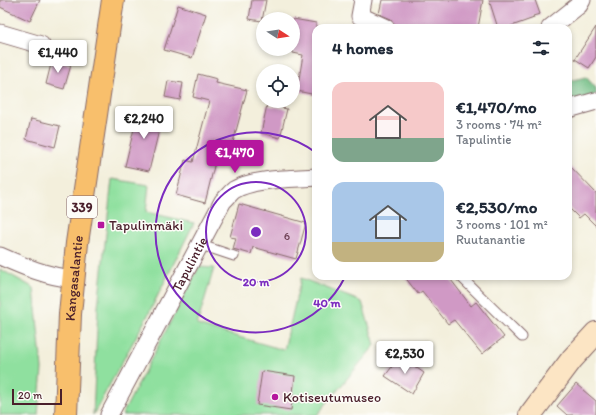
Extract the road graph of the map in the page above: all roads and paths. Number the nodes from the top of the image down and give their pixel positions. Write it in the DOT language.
graph roads {
  1 [pos="113,0"];
  2 [pos="363,0"];
  3 [pos="582,0"];
  4 [pos="377,24"];
  5 [pos="555,24"];
  6 [pos="0,33"];
  7 [pos="41,45"];
  8 [pos="596,101"];
  9 [pos="572,109"];
  10 [pos="312,177"];
  11 [pos="201,245"];
  12 [pos="0,256"];
  13 [pos="234,256"];
  14 [pos="73,279"];
  15 [pos="464,280"];
  16 [pos="596,333"];
  17 [pos="522,337"];
  18 [pos="66,415"];
  19 [pos="109,415"];
  20 [pos="530,415"];
  1 -- 14 [label="main road, Kangasalantie / 339"];
  2 -- 4 [label="street"];
  3 -- 5 [label="street"];
  6 -- 7 [label="street"];
  8 -- 9 [label="street"];
  10 -- 11 [label="street, Tapulintie"];
  11 -- 13 [label="lane"];
  11 -- 19 [label="street, Tapulintie"];
  12 -- 14 [label="street"];
  14 -- 18 [label="main road, Kangasalantie / 339"];
  15 -- 17 [label="lane"];
  16 -- 20 [label="main road"];
}
